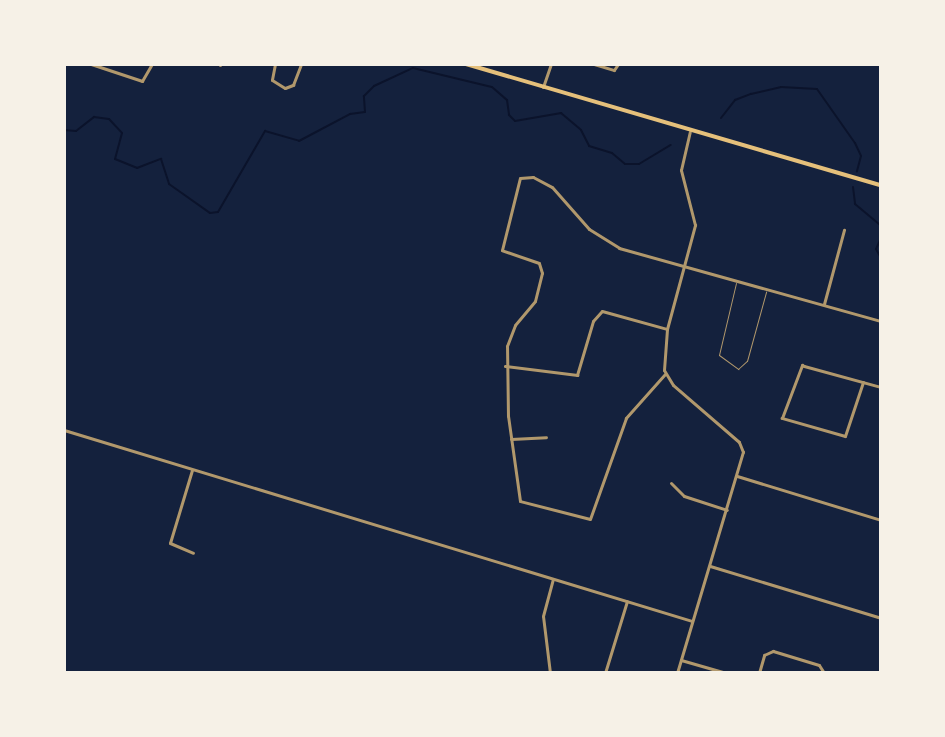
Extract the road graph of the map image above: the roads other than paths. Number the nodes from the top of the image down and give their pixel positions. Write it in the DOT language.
graph roads {
  1 [pos="91,64"];
  2 [pos="152,64"];
  3 [pos="275,64"];
  4 [pos="301,64"];
  5 [pos="466,64"];
  6 [pos="551,64"];
  7 [pos="594,64"];
  8 [pos="618,64"];
  9 [pos="543,87"];
  10 [pos="690,132"];
  11 [pos="881,185"];
  12 [pos="844,230"];
  13 [pos="684,266"];
  14 [pos="737,280"];
  15 [pos="767,289"];
  16 [pos="824,304"];
  17 [pos="881,321"];
  18 [pos="667,329"];
  19 [pos="505,366"];
  20 [pos="665,374"];
  21 [pos="863,382"];
  22 [pos="881,387"];
  23 [pos="64,430"];
  24 [pos="546,437"];
  25 [pos="511,439"];
  26 [pos="192,470"];
  27 [pos="737,476"];
  28 [pos="671,483"];
  29 [pos="727,510"];
  30 [pos="881,520"];
  31 [pos="193,553"];
  32 [pos="710,566"];
  33 [pos="553,579"];
  34 [pos="627,601"];
  35 [pos="881,618"];
  36 [pos="692,621"];
  37 [pos="681,660"];
  38 [pos="550,673"];
  39 [pos="605,673"];
  40 [pos="677,673"];
  41 [pos="726,673"];
  42 [pos="759,673"];
  43 [pos="824,673"];
  1 -- 2 [label="street"];
  3 -- 4 [label="street"];
  5 -- 9 [label="main road"];
  6 -- 9 [label="street"];
  7 -- 8 [label="street"];
  9 -- 10 [label="main road"];
  10 -- 11 [label="main road"];
  10 -- 13 [label="street"];
  12 -- 16 [label="street"];
  13 -- 14 [label="street"];
  13 -- 18 [label="street"];
  13 -- 19 [label="street"];
  14 -- 15 [label="street"];
  14 -- 15 [label="lane"];
  15 -- 16 [label="street"];
  16 -- 17 [label="street"];
  18 -- 19 [label="street"];
  18 -- 20 [label="street"];
  19 -- 25 [label="street"];
  20 -- 25 [label="street"];
  20 -- 27 [label="street"];
  21 -- 21 [label="street"];
  21 -- 22 [label="street"];
  23 -- 26 [label="street"];
  24 -- 25 [label="street"];
  26 -- 31 [label="street"];
  26 -- 33 [label="street"];
  27 -- 29 [label="street"];
  27 -- 30 [label="street"];
  28 -- 29 [label="street"];
  29 -- 32 [label="street"];
  32 -- 35 [label="street"];
  32 -- 36 [label="street"];
  33 -- 34 [label="street"];
  33 -- 38 [label="street"];
  34 -- 36 [label="street"];
  34 -- 39 [label="street"];
  36 -- 37 [label="street"];
  37 -- 40 [label="street"];
  37 -- 41 [label="street"];
  42 -- 43 [label="street"];
}
